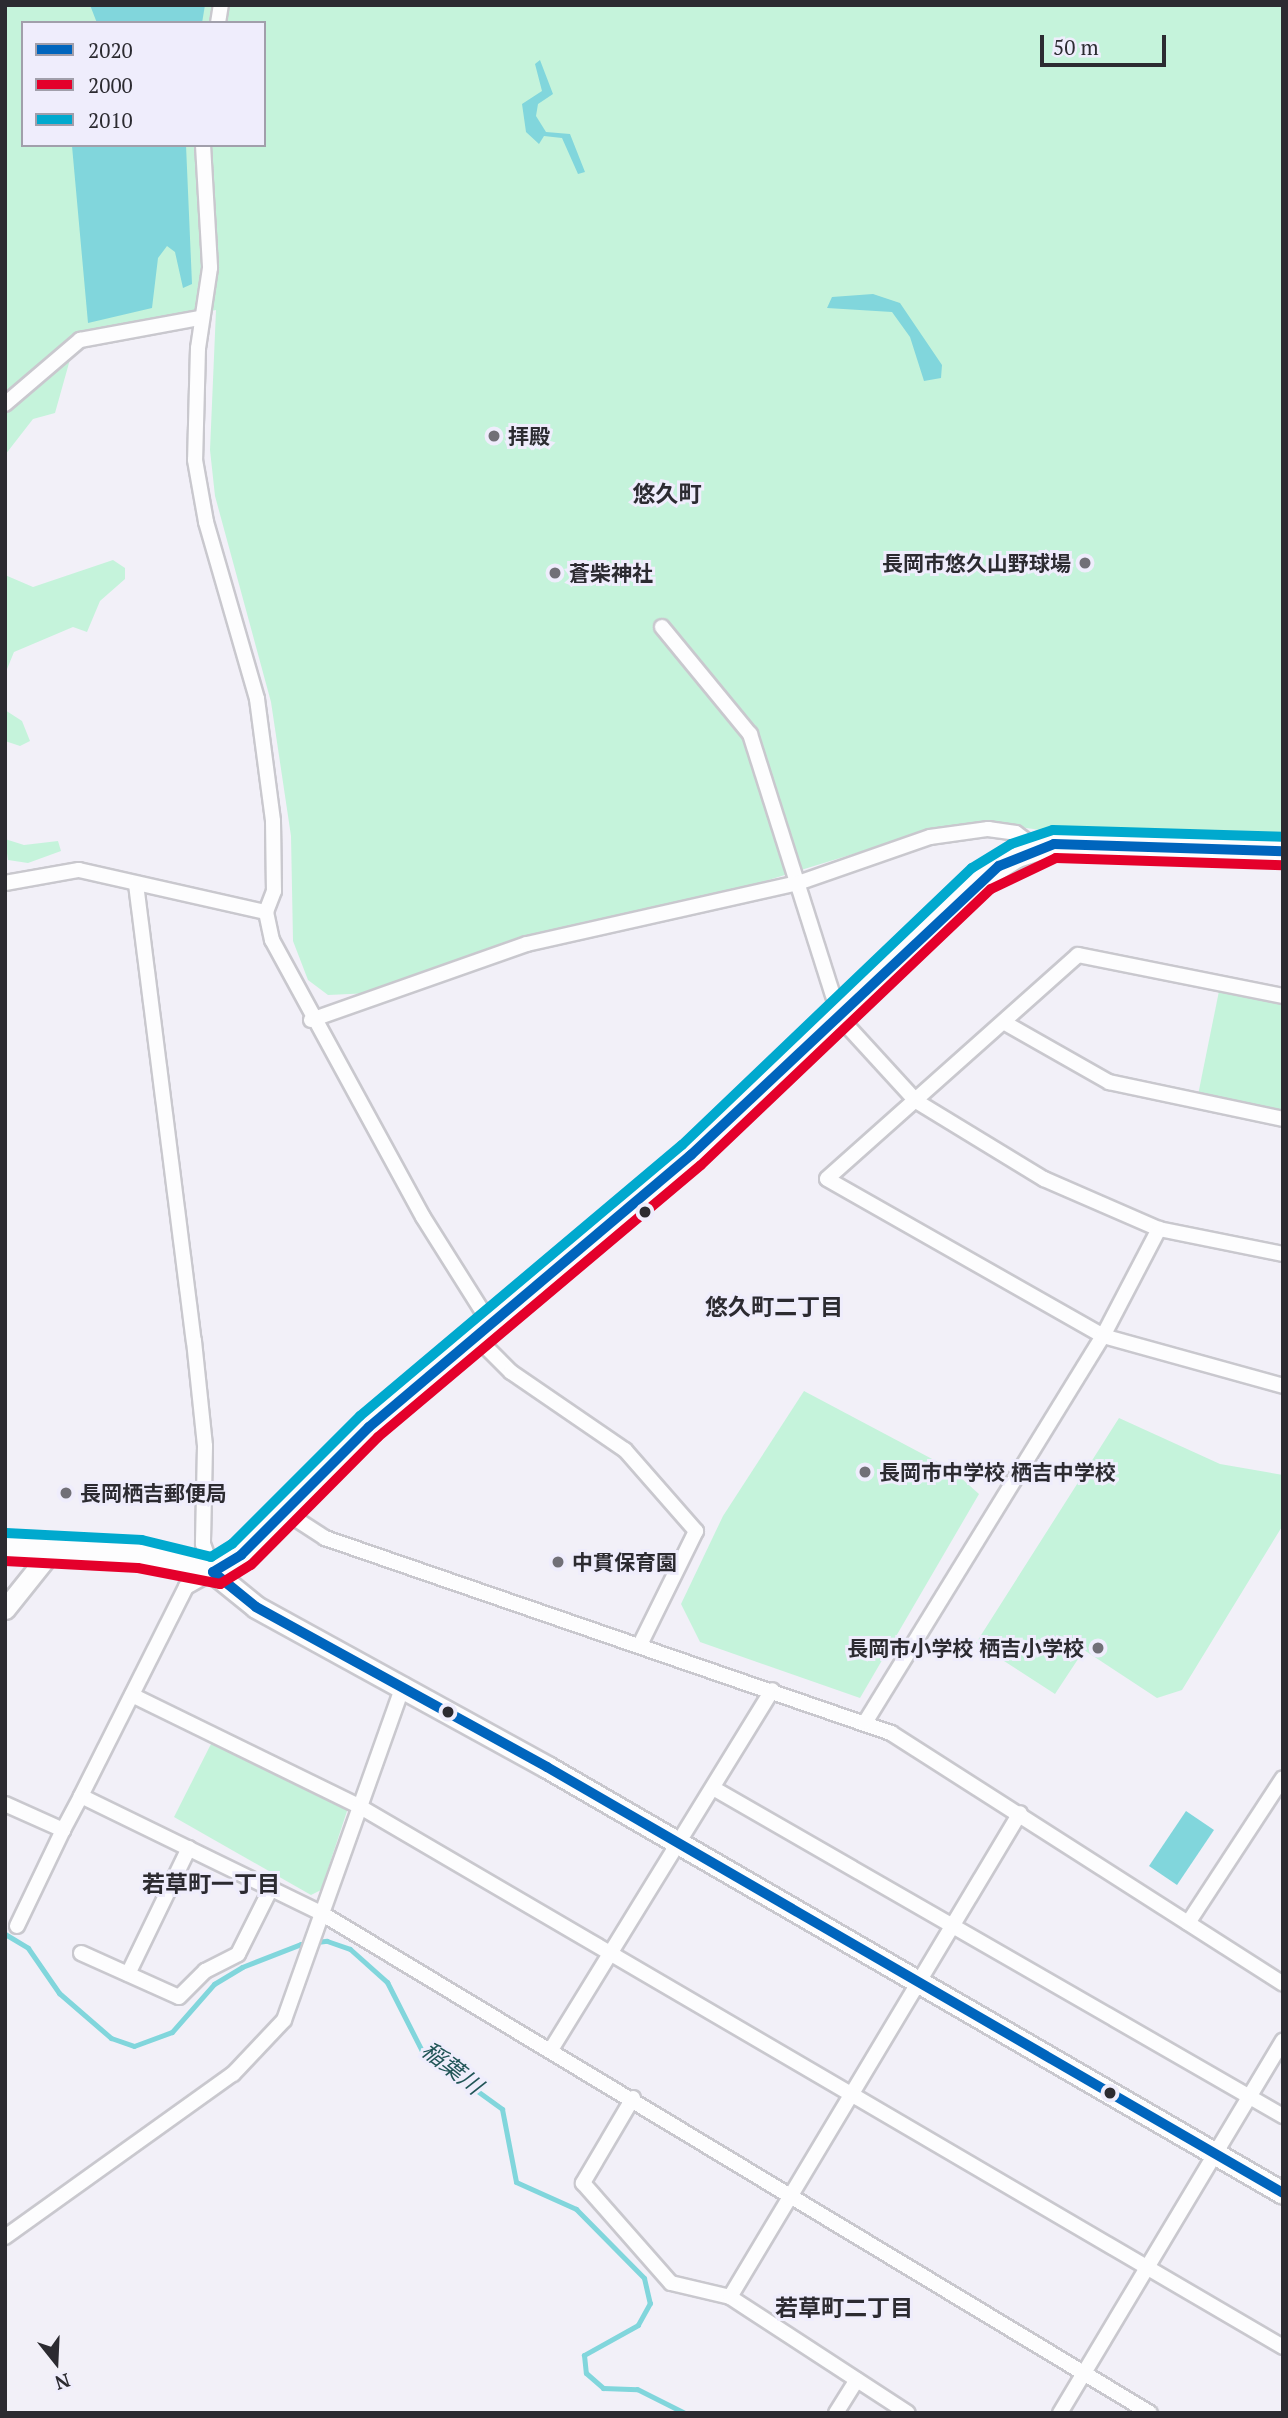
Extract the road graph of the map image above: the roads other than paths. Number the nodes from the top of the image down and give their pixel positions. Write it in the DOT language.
graph roads {
  1 [pos="203,147"];
  2 [pos="200,318"];
  3 [pos="5,404"];
  4 [pos="662,627"];
  5 [pos="1036,848"];
  6 [pos="1283,851"];
  7 [pos="5,883"];
  8 [pos="798,883"];
  9 [pos="136,884"];
  10 [pos="267,912"];
  11 [pos="1283,996"];
  12 [pos="840,1018"];
  13 [pos="311,1020"];
  14 [pos="1005,1023"];
  15 [pos="916,1101"];
  16 [pos="1283,1119"];
  17 [pos="1159,1229"];
  18 [pos="1283,1254"];
  19 [pos="484,1331"];
  20 [pos="1103,1336"];
  21 [pos="1283,1386"];
  22 [pos="285,1512"];
  23 [pos="5,1547"];
  24 [pos="53,1549"];
  25 [pos="213,1572"];
  26 [pos="5,1609"];
  27 [pos="640,1645"];
  28 [pos="404,1685"];
  29 [pos="772,1690"];
  30 [pos="132,1695"];
  31 [pos="866,1721"];
  32 [pos="1283,1778"];
  33 [pos="713,1788"];
  34 [pos="81,1796"];
  35 [pos="5,1804"];
  36 [pos="358,1805"];
  37 [pos="1020,1813"];
  38 [pos="63,1830"];
  39 [pos="678,1843"];
  40 [pos="189,1848"];
  41 [pos="271,1888"];
  42 [pos="321,1913"];
  43 [pos="1188,1923"];
  44 [pos="954,1925"];
  45 [pos="17,1926"];
  46 [pos="81,1953"];
  47 [pos="609,1954"];
  48 [pos="128,1974"];
  49 [pos="919,1982"];
  50 [pos="1283,1984"];
  51 [pos="1283,2041"];
  52 [pos="552,2048"];
  53 [pos="848,2091"];
  54 [pos="1250,2097"];
  55 [pos="633,2098"];
  56 [pos="1283,2116"];
  57 [pos="1216,2155"];
  58 [pos="1283,2193"];
  59 [pos="790,2195"];
  60 [pos="5,2237"];
  61 [pos="1147,2267"];
  62 [pos="730,2297"];
  63 [pos="1283,2347"];
  64 [pos="1084,2373"];
  65 [pos="857,2380"];
  66 [pos="836,2413"];
  67 [pos="908,2413"];
  68 [pos="1060,2413"];
  69 [pos="1150,2413"];
  1 -- 2 [label="street"];
  2 -- 3 [label="street"];
  2 -- 10 [label="street"];
  4 -- 8 [label="street"];
  5 -- 6 [label="main road"];
  5 -- 8 [label="street"];
  5 -- 12 [label="main road"];
  7 -- 9 [label="street"];
  8 -- 12 [label="street"];
  8 -- 13 [label="street"];
  9 -- 10 [label="street"];
  9 -- 25 [label="street"];
  10 -- 13 [label="street"];
  11 -- 14 [label="street"];
  12 -- 15 [label="street"];
  12 -- 19 [label="main road"];
  13 -- 19 [label="street"];
  14 -- 15 [label="street"];
  14 -- 16 [label="street"];
  15 -- 17 [label="street"];
  15 -- 20 [label="street"];
  17 -- 18 [label="street"];
  17 -- 20 [label="street"];
  19 -- 22 [label="main road"];
  19 -- 27 [label="street"];
  20 -- 21 [label="street"];
  20 -- 31 [label="street"];
  22 -- 25 [label="main road"];
  22 -- 27 [label="street"];
  23 -- 24 [label="main road"];
  24 -- 25 [label="main road"];
  24 -- 26 [label="main road"];
  25 -- 28 [label="main road"];
  25 -- 30 [label="street"];
  27 -- 29 [label="street"];
  28 -- 36 [label="street"];
  28 -- 39 [label="main road"];
  29 -- 31 [label="street"];
  29 -- 33 [label="street"];
  30 -- 34 [label="street"];
  30 -- 36 [label="street"];
  31 -- 37 [label="street"];
  32 -- 43 [label="street"];
  33 -- 39 [label="street"];
  33 -- 44 [label="street"];
  34 -- 38 [label="street"];
  34 -- 40 [label="street"];
  35 -- 38 [label="street"];
  36 -- 42 [label="street"];
  36 -- 47 [label="street"];
  37 -- 43 [label="street"];
  37 -- 44 [label="street"];
  38 -- 45 [label="street"];
  39 -- 47 [label="street"];
  39 -- 49 [label="main road"];
  40 -- 41 [label="street"];
  40 -- 48 [label="street"];
  41 -- 42 [label="street"];
  41 -- 48 [label="street"];
  42 -- 52 [label="street"];
  42 -- 60 [label="street"];
  43 -- 50 [label="street"];
  44 -- 49 [label="street"];
  44 -- 54 [label="street"];
  46 -- 48 [label="street"];
  47 -- 52 [label="street"];
  47 -- 53 [label="street"];
  49 -- 53 [label="street"];
  49 -- 57 [label="main road"];
  51 -- 54 [label="street"];
  52 -- 55 [label="street"];
  53 -- 59 [label="street"];
  53 -- 61 [label="street"];
  54 -- 56 [label="street"];
  54 -- 57 [label="street"];
  55 -- 59 [label="street"];
  55 -- 62 [label="street"];
  57 -- 58 [label="main road"];
  57 -- 61 [label="street"];
  59 -- 62 [label="street"];
  59 -- 64 [label="street"];
  61 -- 63 [label="street"];
  61 -- 64 [label="street"];
  62 -- 65 [label="street"];
  64 -- 68 [label="street"];
  64 -- 69 [label="street"];
  65 -- 66 [label="street"];
  65 -- 67 [label="street"];
}
